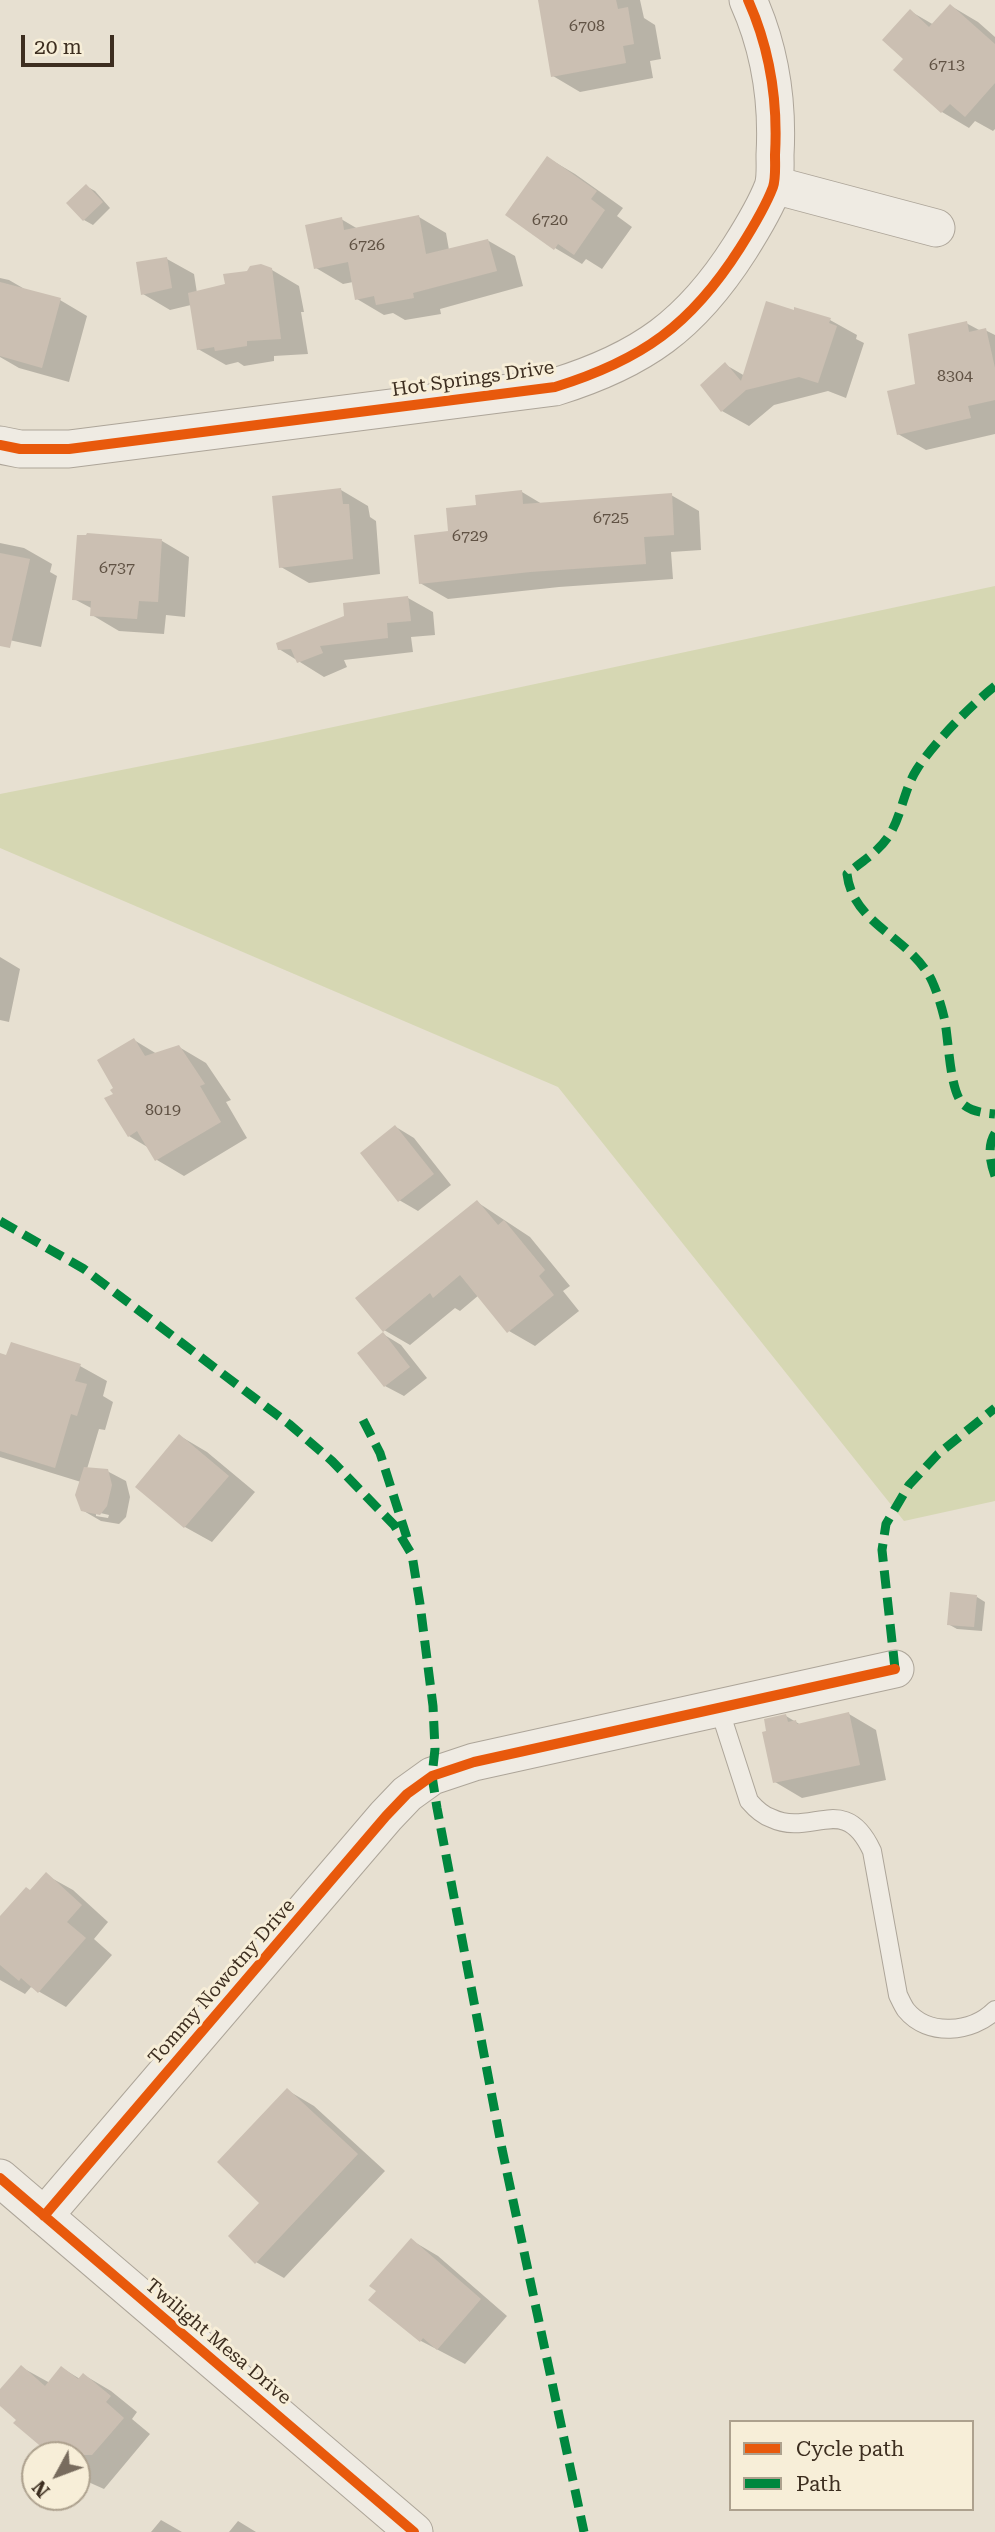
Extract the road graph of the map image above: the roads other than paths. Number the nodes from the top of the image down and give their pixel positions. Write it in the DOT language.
graph roads {
  1 [pos="748,0"];
  2 [pos="774,185"];
  3 [pos="936,228"];
  4 [pos="0,445"];
  5 [pos="895,1669"];
  6 [pos="719,1708"];
  7 [pos="995,2010"];
  8 [pos="0,2178"];
  9 [pos="44,2216"];
  10 [pos="414,2532"];
  1 -- 2 [label="street, Hot Springs Drive"];
  2 -- 3 [label="street"];
  2 -- 4 [label="street, Hot Springs Drive"];
  5 -- 6 [label="street, Tommy Nowotny Drive"];
  6 -- 7 [label="lane"];
  6 -- 9 [label="street, Tommy Nowotny Drive"];
  8 -- 9 [label="street, Twilight Mesa Drive"];
  9 -- 10 [label="street, Twilight Mesa Drive"];
}
